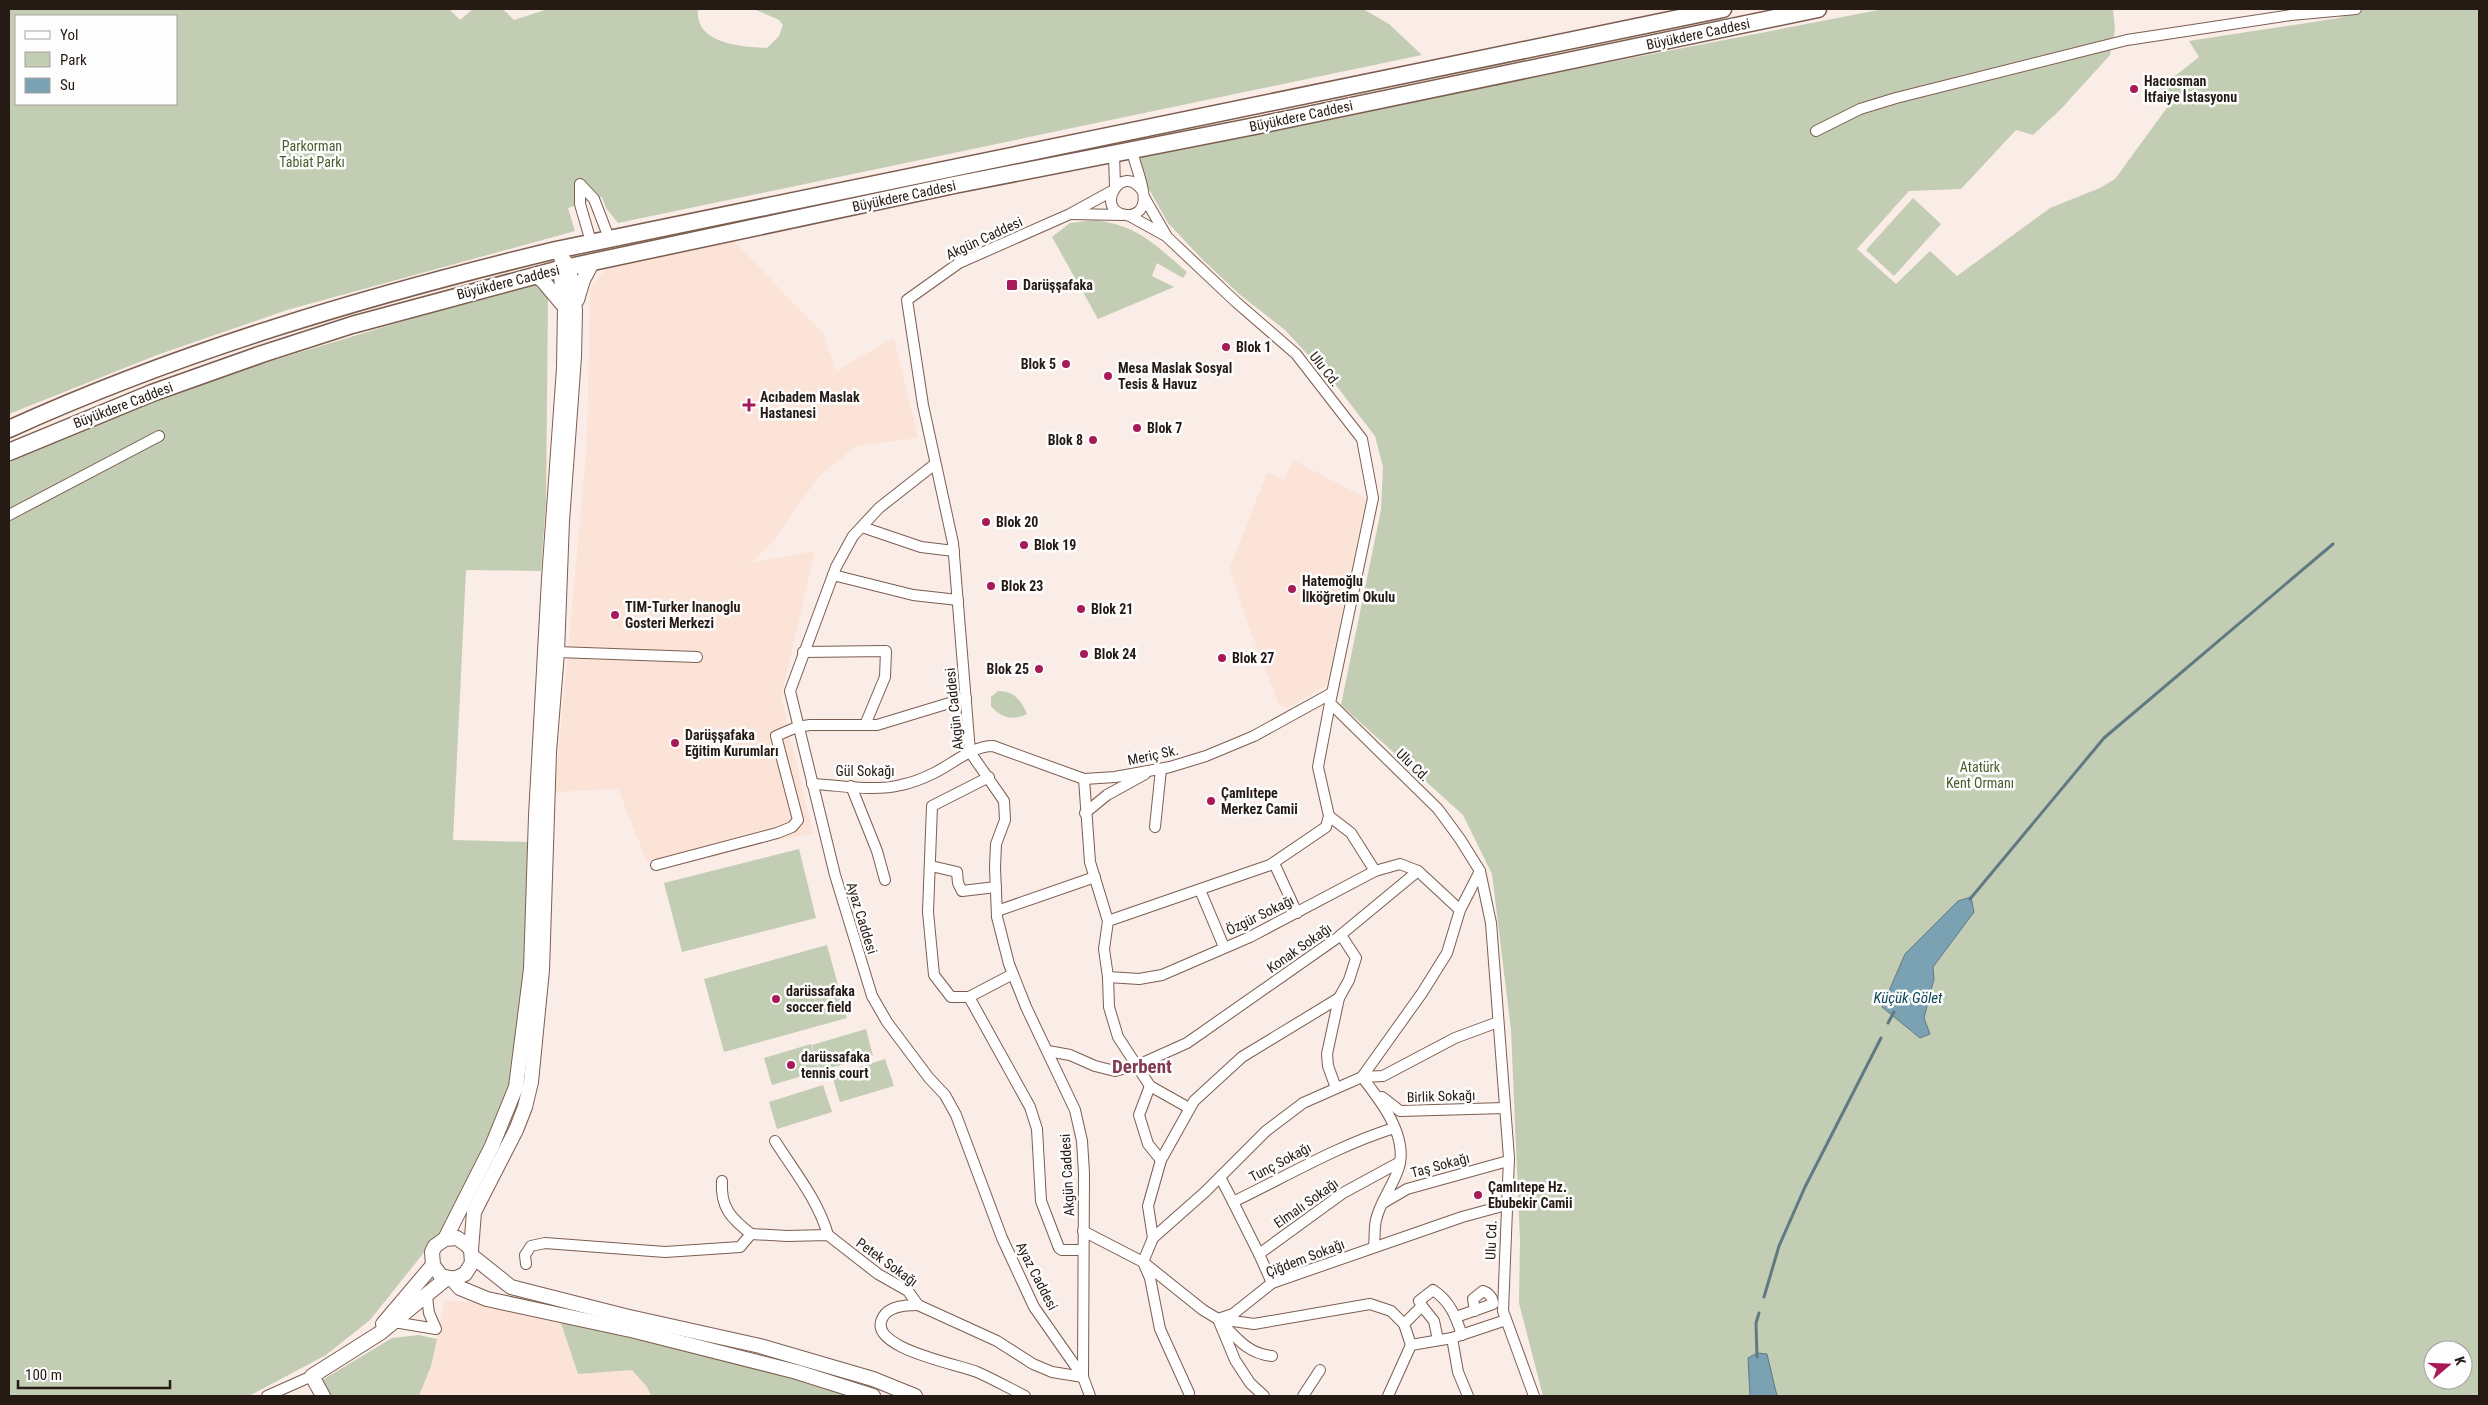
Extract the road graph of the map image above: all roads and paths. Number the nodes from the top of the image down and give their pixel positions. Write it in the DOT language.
graph roads {
  1 [pos="1723,9"];
  2 [pos="1818,9"];
  3 [pos="2356,9"];
  4 [pos="1816,131"];
  5 [pos="1120,133"];
  6 [pos="1136,152"];
  7 [pos="1109,160"];
  8 [pos="1114,189"];
  9 [pos="1144,195"];
  10 [pos="1070,214"];
  11 [pos="1125,215"];
  12 [pos="617,236"];
  13 [pos="1166,236"];
  14 [pos="591,242"];
  15 [pos="562,261"];
  16 [pos="593,261"];
  17 [pos="535,275"];
  18 [pos="570,308"];
  19 [pos="9,429"];
  20 [pos="159,436"];
  21 [pos="9,452"];
  22 [pos="935,464"];
  23 [pos="9,515"];
  24 [pos="862,527"];
  25 [pos="954,551"];
  26 [pos="833,574"];
  27 [pos="958,600"];
  28 [pos="557,652"];
  29 [pos="803,652"];
  30 [pos="697,657"];
  31 [pos="966,698"];
  32 [pos="1331,698"];
  33 [pos="865,725"];
  34 [pos="798,727"];
  35 [pos="970,752"];
  36 [pos="1157,770"];
  37 [pos="989,777"];
  38 [pos="1084,779"];
  39 [pos="812,784"];
  40 [pos="851,786"];
  41 [pos="1086,813"];
  42 [pos="1329,816"];
  43 [pos="1155,827"];
  44 [pos="1274,863"];
  45 [pos="656,865"];
  46 [pos="931,866"];
  47 [pos="1375,871"];
  48 [pos="1418,871"];
  49 [pos="1480,871"];
  50 [pos="1095,877"];
  51 [pos="885,880"];
  52 [pos="996,887"];
  53 [pos="1200,890"];
  54 [pos="1460,910"];
  55 [pos="997,911"];
  56 [pos="1297,913"];
  57 [pos="1108,921"];
  58 [pos="538,934"];
  59 [pos="1341,935"];
  60 [pos="1224,948"];
  61 [pos="1013,974"];
  62 [pos="1108,977"];
  63 [pos="969,997"];
  64 [pos="1338,998"];
  65 [pos="1498,1022"];
  66 [pos="1048,1051"];
  67 [pos="1138,1065"];
  68 [pos="1362,1077"];
  69 [pos="1150,1086"];
  70 [pos="1336,1088"];
  71 [pos="1190,1108"];
  72 [pos="1504,1108"];
  73 [pos="1394,1128"];
  74 [pos="775,1141"];
  75 [pos="1161,1160"];
  76 [pos="1508,1161"];
  77 [pos="1400,1162"];
  78 [pos="1220,1177"];
  79 [pos="722,1182"];
  80 [pos="1233,1202"];
  81 [pos="1383,1203"];
  82 [pos="1506,1205"];
  83 [pos="1083,1231"];
  84 [pos="752,1234"];
  85 [pos="828,1234"];
  86 [pos="1153,1238"];
  87 [pos="445,1239"];
  88 [pos="1374,1247"];
  89 [pos="1083,1250"];
  90 [pos="471,1253"];
  91 [pos="1259,1254"];
  92 [pos="1143,1262"];
  93 [pos="526,1264"];
  94 [pos="433,1265"];
  95 [pos="449,1278"];
  96 [pos="1272,1283"];
  97 [pos="427,1297"];
  98 [pos="918,1305"];
  99 [pos="1422,1306"];
  100 [pos="1456,1317"];
  101 [pos="1218,1319"];
  102 [pos="1506,1320"];
  103 [pos="394,1322"];
  104 [pos="1404,1324"];
  105 [pos="1483,1328"];
  106 [pos="1457,1337"];
  107 [pos="371,1338"];
  108 [pos="1438,1340"];
  109 [pos="1411,1345"];
  110 [pos="1272,1356"];
  111 [pos="1320,1370"];
  112 [pos="312,1376"];
  113 [pos="1083,1377"];
  114 [pos="1189,1392"];
  115 [pos="267,1396"];
  116 [pos="323,1396"];
  117 [pos="873,1396"];
  118 [pos="915,1396"];
  119 [pos="1025,1396"];
  120 [pos="1090,1396"];
  121 [pos="1264,1396"];
  122 [pos="1303,1396"];
  123 [pos="1388,1396"];
  124 [pos="1468,1396"];
  125 [pos="1534,1396"];
  1 -- 5 [label="main road, Büyükdere Caddesi"];
  2 -- 6 [label="main road, Büyükdere Caddesi"];
  3 -- 4 [label="street"];
  5 -- 6 [label="main road"];
  5 -- 7 [label="main road"];
  5 -- 12 [label="main road, Büyükdere Caddesi"];
  6 -- 7 [label="main road, Büyükdere Caddesi"];
  6 -- 9 [label="street, Ulu Cd."];
  7 -- 8 [label="street"];
  7 -- 16 [label="main road, Büyükdere Caddesi"];
  8 -- 9 [label="street"];
  8 -- 10 [label="street, Akgün Caddesi"];
  8 -- 11 [label="street"];
  9 -- 11 [label="street"];
  9 -- 13 [label="street, Ulu Cd."];
  10 -- 11 [label="street, Akgün Caddesi"];
  10 -- 22 [label="street, Akgün Caddesi"];
  11 -- 13 [label="street, Ulu Cd."];
  12 -- 14 [label="main road, Büyükdere Caddesi"];
  12 -- 14 [label="street"];
  12 -- 15 [label="main road"];
  13 -- 32 [label="street, Ulu Cd."];
  14 -- 15 [label="main road, Büyükdere Caddesi"];
  15 -- 16 [label="main road, Büyükdere Caddesi"];
  15 -- 17 [label="main road, Büyükdere Caddesi"];
  15 -- 18 [label="main road"];
  15 -- 19 [label="main road, Büyükdere Caddesi"];
  16 -- 18 [label="main road"];
  17 -- 18 [label="main road"];
  17 -- 21 [label="main road, Büyükdere Caddesi"];
  18 -- 28 [label="main road"];
  18 -- 58 [label="main road"];
  20 -- 23 [label="street"];
  22 -- 24 [label="street, Ayaz Caddesi"];
  22 -- 25 [label="street, Akgün Caddesi"];
  24 -- 25 [label="street"];
  24 -- 26 [label="street, Ayaz Caddesi"];
  25 -- 27 [label="street, Akgün Caddesi"];
  26 -- 27 [label="street"];
  26 -- 29 [label="street, Ayaz Caddesi"];
  27 -- 31 [label="street, Akgün Caddesi"];
  28 -- 30 [label="street"];
  28 -- 58 [label="main road"];
  29 -- 33 [label="street"];
  29 -- 34 [label="street, Ayaz Caddesi"];
  31 -- 33 [label="street"];
  31 -- 35 [label="street, Akgün Caddesi"];
  32 -- 36 [label="street, Meriç Sk."];
  32 -- 42 [label="street"];
  32 -- 49 [label="street, Ulu Cd."];
  33 -- 34 [label="street"];
  34 -- 39 [label="street, Ayaz Caddesi"];
  34 -- 45 [label="street"];
  35 -- 37 [label="street, Akgün Caddesi"];
  35 -- 38 [label="street, Meriç Sk."];
  35 -- 40 [label="street, Gül Sokağı"];
  36 -- 38 [label="street, Meriç Sk."];
  36 -- 41 [label="street"];
  36 -- 43 [label="street"];
  37 -- 46 [label="street"];
  37 -- 52 [label="street, Akgün Caddesi"];
  38 -- 41 [label="street"];
  39 -- 40 [label="street, Gül Sokağı"];
  39 -- 113 [label="street, Ayaz Caddesi"];
  40 -- 51 [label="street"];
  41 -- 50 [label="street"];
  42 -- 44 [label="street"];
  42 -- 47 [label="street"];
  44 -- 53 [label="street"];
  44 -- 56 [label="street"];
  46 -- 52 [label="street"];
  46 -- 63 [label="street"];
  47 -- 48 [label="street, Özgür Sokağı"];
  47 -- 56 [label="street, Özgür Sokağı"];
  48 -- 54 [label="street"];
  48 -- 59 [label="street, Konak Sokağı"];
  49 -- 54 [label="street"];
  49 -- 65 [label="street, Ulu Cd."];
  50 -- 55 [label="street"];
  50 -- 57 [label="street"];
  52 -- 55 [label="street, Akgün Caddesi"];
  53 -- 57 [label="street"];
  53 -- 60 [label="street"];
  54 -- 68 [label="street"];
  55 -- 61 [label="street, Akgün Caddesi"];
  56 -- 60 [label="street, Özgür Sokağı"];
  57 -- 62 [label="street"];
  58 -- 87 [label="main road"];
  58 -- 90 [label="main road"];
  59 -- 64 [label="street"];
  59 -- 67 [label="street, Konak Sokağı"];
  60 -- 62 [label="street, Özgür Sokağı"];
  61 -- 63 [label="street"];
  61 -- 66 [label="street, Akgün Caddesi"];
  62 -- 67 [label="street"];
  63 -- 89 [label="street"];
  64 -- 70 [label="street"];
  64 -- 71 [label="street"];
  65 -- 68 [label="street"];
  65 -- 72 [label="street, Ulu Cd."];
  66 -- 67 [label="street, Konak Sokağı"];
  66 -- 83 [label="street, Akgün Caddesi"];
  67 -- 69 [label="street"];
  68 -- 70 [label="street"];
  68 -- 72 [label="street, Birlik Sokağı"];
  68 -- 73 [label="street"];
  69 -- 71 [label="street"];
  69 -- 75 [label="street"];
  70 -- 78 [label="street"];
  71 -- 75 [label="street"];
  72 -- 76 [label="street, Ulu Cd."];
  73 -- 77 [label="street"];
  73 -- 80 [label="street, Tunç Sokağı"];
  74 -- 85 [label="street"];
  75 -- 86 [label="street"];
  76 -- 81 [label="street, Taş Sokağı"];
  76 -- 82 [label="street, Ulu Cd."];
  77 -- 81 [label="street"];
  77 -- 91 [label="street, Elmalı Sokağı"];
  78 -- 80 [label="street"];
  78 -- 86 [label="street"];
  79 -- 84 [label="street"];
  80 -- 91 [label="street"];
  81 -- 88 [label="street"];
  82 -- 88 [label="street, Çiğdem Sokağı"];
  82 -- 102 [label="street, Ulu Cd."];
  83 -- 89 [label="street, Akgün Caddesi"];
  83 -- 92 [label="street"];
  84 -- 85 [label="street"];
  84 -- 93 [label="street"];
  85 -- 98 [label="street, Petek Sokağı"];
  86 -- 92 [label="street"];
  87 -- 90 [label="main road"];
  87 -- 94 [label="main road"];
  88 -- 96 [label="street, Çiğdem Sokağı"];
  89 -- 113 [label="street, Akgün Caddesi"];
  90 -- 95 [label="main road"];
  90 -- 118 [label="main road"];
  91 -- 96 [label="street"];
  92 -- 101 [label="street"];
  92 -- 114 [label="street"];
  94 -- 95 [label="main road"];
  94 -- 107 [label="main road"];
  95 -- 97 [label="main road"];
  95 -- 117 [label="main road"];
  96 -- 101 [label="street, Çiğdem Sokağı"];
  97 -- 103 [label="main road"];
  97 -- 103 [label="street"];
  98 -- 113 [label="street, Petek Sokağı"];
  98 -- 119 [label="street"];
  99 -- 100 [label="street"];
  99 -- 104 [label="street"];
  99 -- 108 [label="street"];
  100 -- 105 [label="street"];
  100 -- 106 [label="street"];
  101 -- 104 [label="street"];
  101 -- 110 [label="street"];
  101 -- 121 [label="street"];
  102 -- 105 [label="street"];
  102 -- 125 [label="street, Ulu Cd."];
  103 -- 107 [label="main road"];
  104 -- 109 [label="street"];
  105 -- 106 [label="street"];
  106 -- 108 [label="street"];
  106 -- 124 [label="street"];
  107 -- 112 [label="main road"];
  108 -- 109 [label="street"];
  109 -- 123 [label="street"];
  111 -- 122 [label="street"];
  112 -- 115 [label="street"];
  112 -- 116 [label="main road"];
  113 -- 120 [label="street, Akgün Caddesi"];
}
